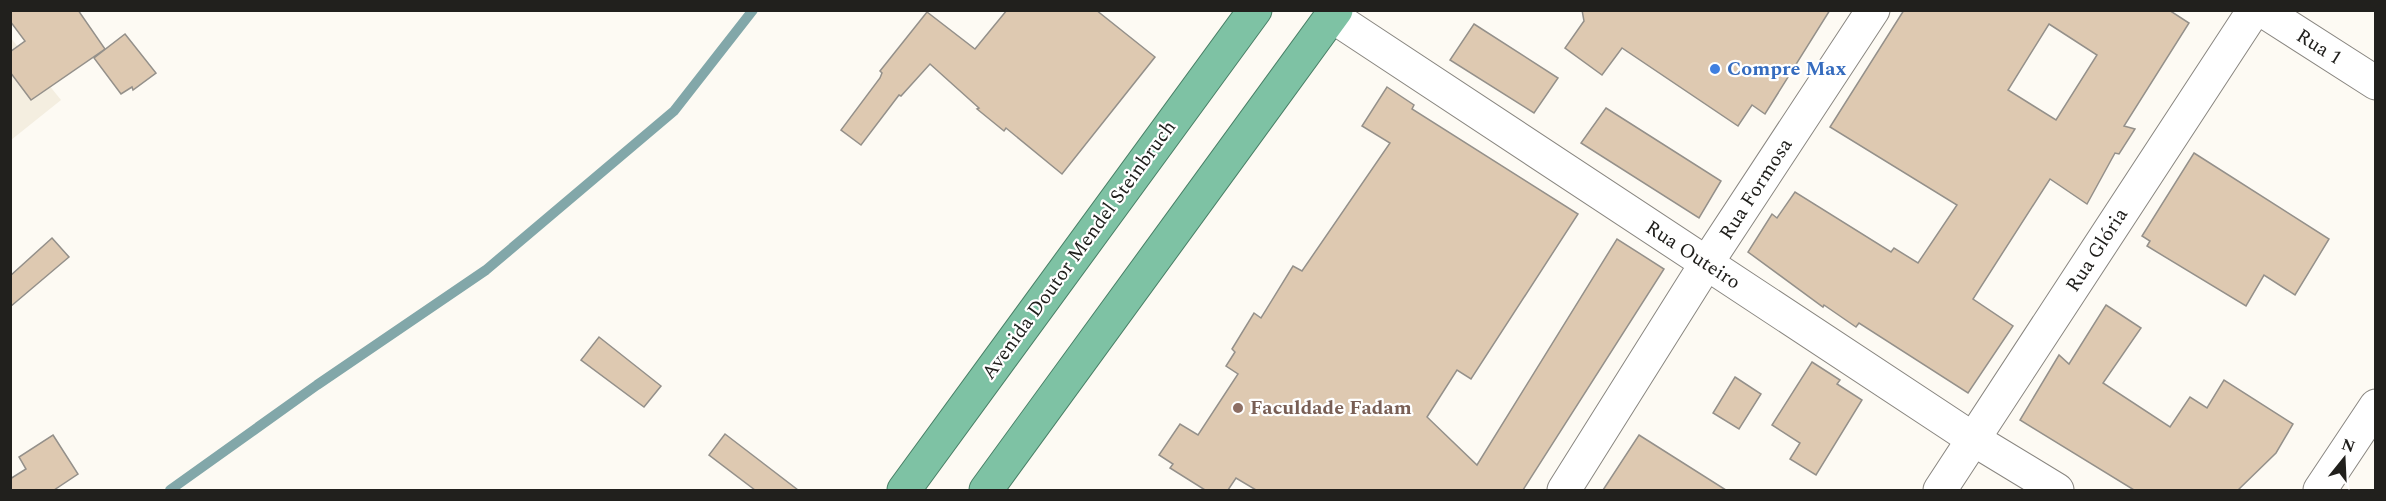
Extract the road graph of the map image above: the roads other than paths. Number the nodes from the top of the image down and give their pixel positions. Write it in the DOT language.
graph roads {
  1 [pos="1255,10"];
  2 [pos="1873,10"];
  3 [pos="2254,10"];
  4 [pos="2262,10"];
  5 [pos="1334,13"];
  6 [pos="2376,83"];
  7 [pos="1706,264"];
  8 [pos="2376,406"];
  9 [pos="1973,439"];
  10 [pos="904,490"];
  11 [pos="986,490"];
  12 [pos="1564,490"];
  13 [pos="1940,490"];
  14 [pos="2057,490"];
  15 [pos="2320,490"];
  1 -- 10 [label="highway, Avenida Doutor Mendel Steinbruch"];
  2 -- 7 [label="street, Rua Formosa"];
  3 -- 9 [label="street, Rua Glória"];
  4 -- 6 [label="street, Rua 1"];
  5 -- 7 [label="street, Rua Outeiro"];
  5 -- 11 [label="highway"];
  7 -- 9 [label="street, Rua Outeiro"];
  7 -- 12 [label="street, Rua Formosa"];
  8 -- 15 [label="street"];
  9 -- 13 [label="street, Rua Glória"];
  9 -- 14 [label="street, Rua Outeiro"];
}
